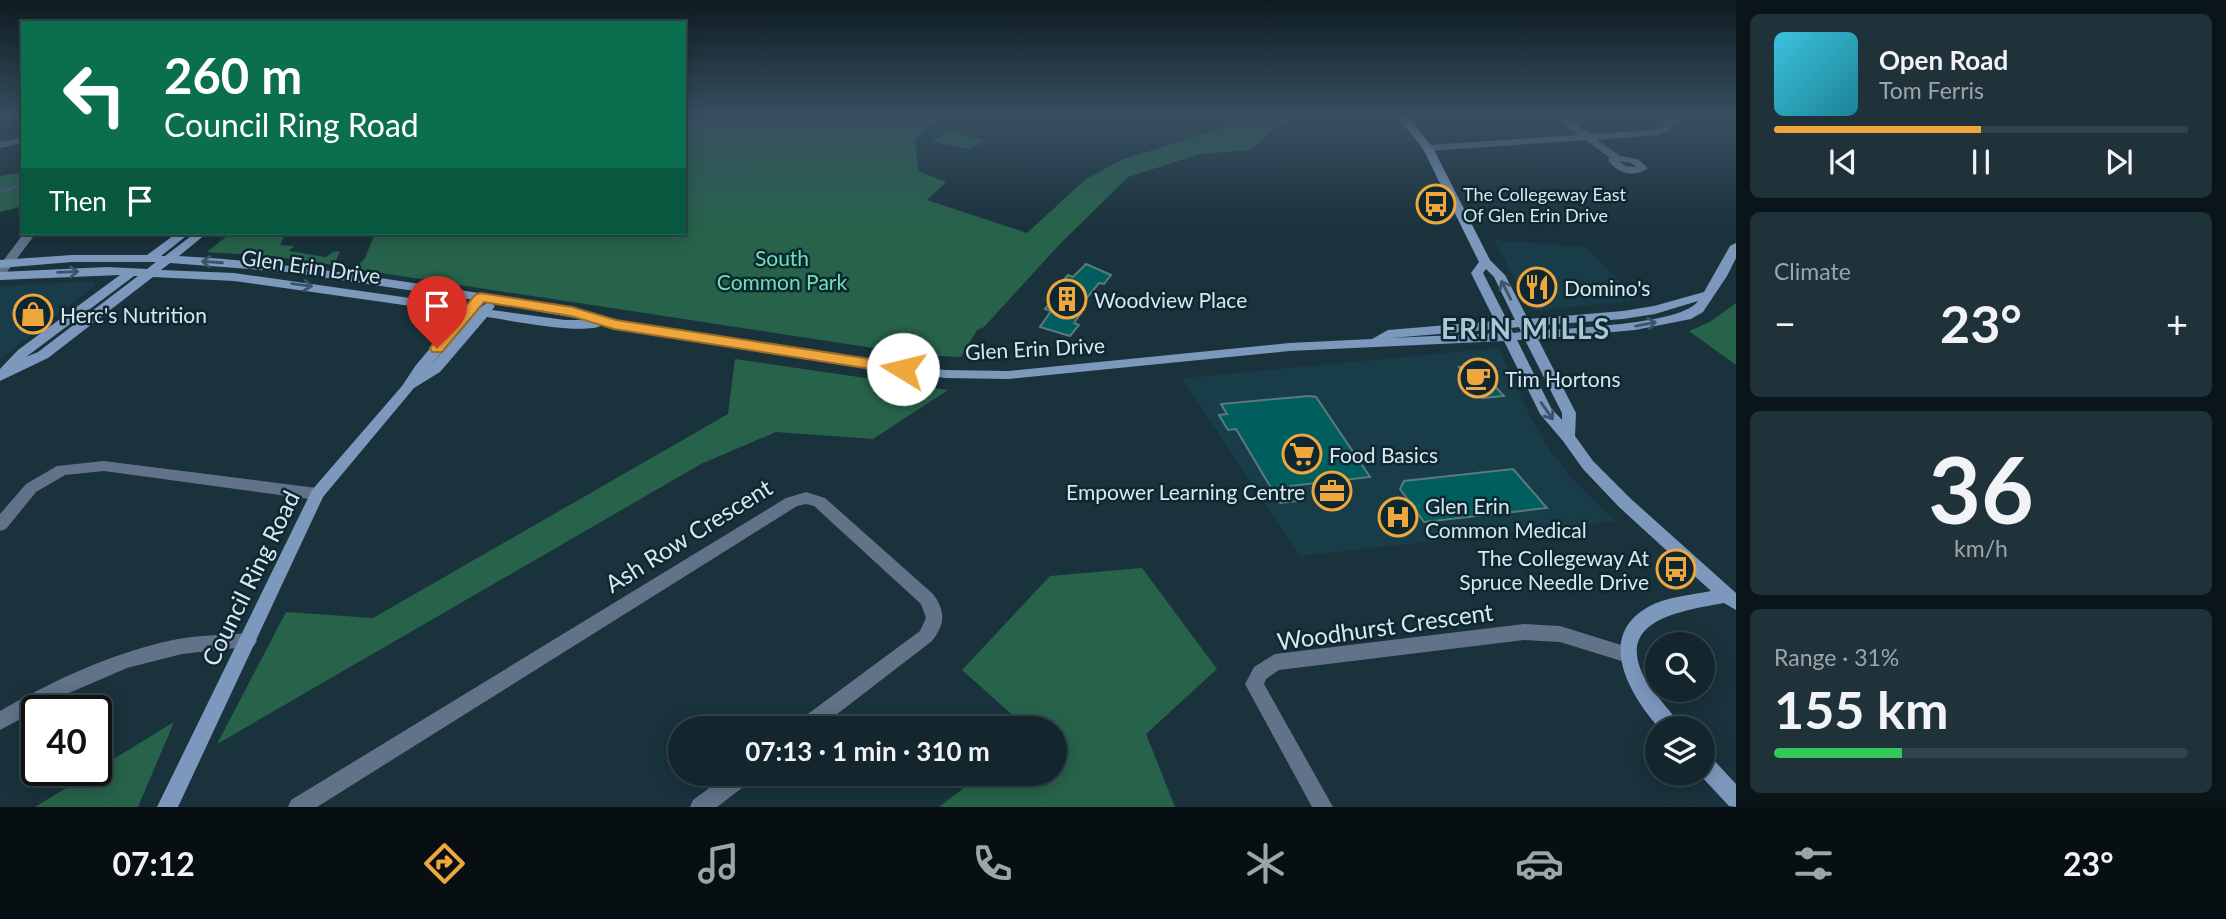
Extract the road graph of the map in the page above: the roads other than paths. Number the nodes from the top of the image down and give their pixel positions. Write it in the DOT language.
graph roads {
  1 [pos="1431,154"];
  2 [pos="1611,154"];
  3 [pos="1617,158"];
  4 [pos="28,235"];
  5 [pos="181,235"];
  6 [pos="199,235"];
  7 [pos="1736,246"];
  8 [pos="151,258"];
  9 [pos="168,259"];
  10 [pos="1485,262"];
  11 [pos="2,269"];
  12 [pos="132,272"];
  13 [pos="151,272"];
  14 [pos="1706,295"];
  15 [pos="480,298"];
  16 [pos="495,300"];
  17 [pos="470,310"];
  18 [pos="484,312"];
  19 [pos="1522,321"];
  20 [pos="1502,323"];
  21 [pos="614,324"];
  22 [pos="1530,336"];
  23 [pos="1509,337"];
  24 [pos="1377,342"];
  25 [pos="4,374"];
  26 [pos="407,390"];
  27 [pos="1569,437"];
  28 [pos="317,494"];
  29 [pos="0,525"];
  30 [pos="1733,597"];
  31 [pos="248,642"];
  32 [pos="1628,655"];
  33 [pos="820,716"];
  34 [pos="1662,716"];
  35 [pos="0,721"];
  36 [pos="1715,776"];
  37 [pos="728,786"];
  38 [pos="1736,799"];
  39 [pos="167,807"];
  40 [pos="298,807"];
  41 [pos="700,807"];
  42 [pos="1323,807"];
  1 -- 10 [label="street"];
  2 -- 3 [label="street"];
  4 -- 11 [label="street"];
  5 -- 8 [label="street"];
  6 -- 9 [label="street"];
  7 -- 14 [label="street, Glen Erin Drive"];
  8 -- 9 [label="street, Glen Erin Drive"];
  8 -- 11 [label="street, Glen Erin Drive"];
  8 -- 12 [label="street"];
  9 -- 13 [label="street"];
  15 -- 9 [label="street, Glen Erin Drive, one-way"];
  19 -- 10 [label="street, one-way"];
  10 -- 20 [label="street"];
  11 -- 12 [label="street, Glen Erin Drive, one-way"];
  12 -- 13 [label="street, Glen Erin Drive"];
  12 -- 25 [label="street"];
  13 -- 17 [label="street, Glen Erin Drive, one-way"];
  13 -- 25 [label="street"];
  14 -- 19 [label="street, Glen Erin Drive"];
  22 -- 14 [label="street, Glen Erin Drive, one-way"];
  15 -- 16 [label="street, Glen Erin Drive"];
  15 -- 17 [label="street, Council Ring Road"];
  16 -- 18 [label="street, Council Ring Road"];
  16 -- 21 [label="street, Glen Erin Drive"];
  17 -- 18 [label="street, Glen Erin Drive"];
  17 -- 26 [label="street, Council Ring Road"];
  18 -- 21 [label="street, Glen Erin Drive"];
  18 -- 26 [label="street, Council Ring Road"];
  19 -- 20 [label="street, Glen Erin Drive"];
  19 -- 22 [label="street"];
  20 -- 23 [label="street"];
  20 -- 24 [label="street, Glen Erin Drive"];
  21 -- 24 [label="street, Glen Erin Drive"];
  22 -- 23 [label="street, Glen Erin Drive"];
  22 -- 27 [label="street"];
  23 -- 24 [label="street, Glen Erin Drive"];
  23 -- 27 [label="street, one-way"];
  26 -- 28 [label="street, Council Ring Road"];
  27 -- 30 [label="street"];
  28 -- 29 [label="street"];
  28 -- 31 [label="street, Council Ring Road"];
  30 -- 32 [label="street"];
  31 -- 35 [label="street"];
  31 -- 39 [label="street, Council Ring Road"];
  32 -- 34 [label="street"];
  32 -- 42 [label="street, Woodhurst Crescent"];
  33 -- 40 [label="street, Ash Row Crescent"];
  36 -- 38 [label="street"];
  37 -- 41 [label="street"];
}
